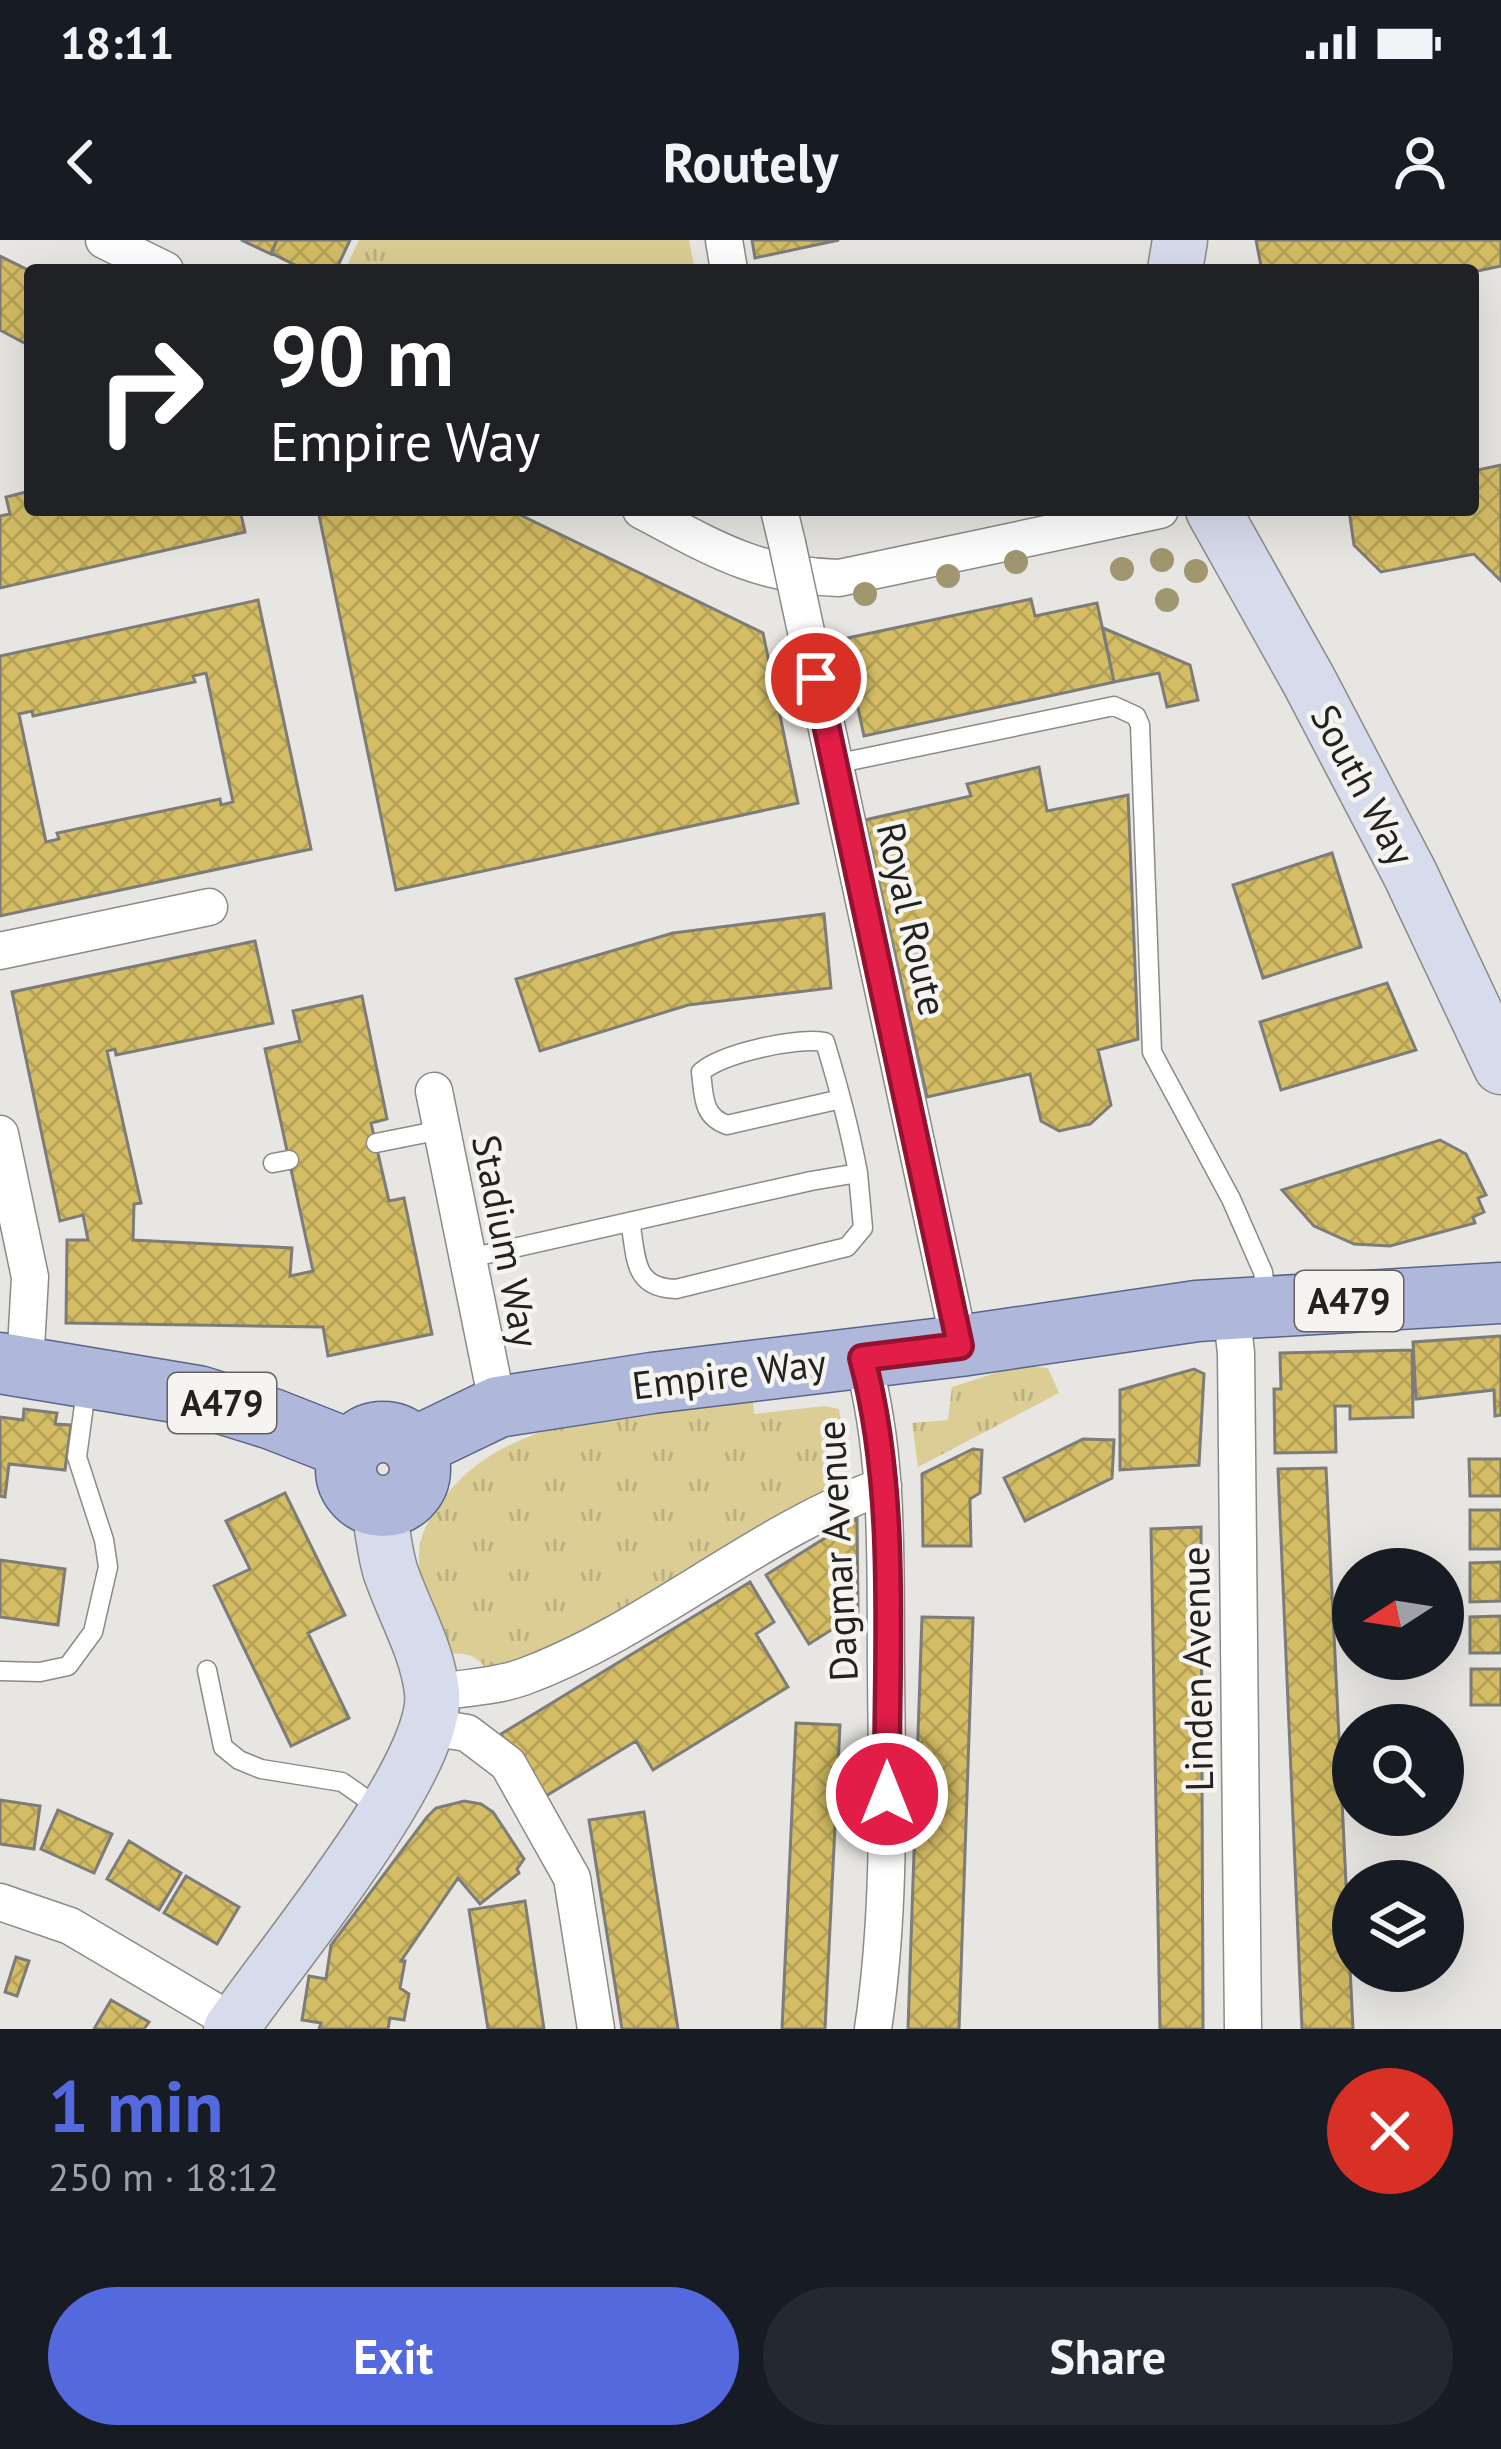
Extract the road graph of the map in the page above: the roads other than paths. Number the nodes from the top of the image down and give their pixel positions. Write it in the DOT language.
graph roads {
  1 [pos="104,240"];
  2 [pos="153,264"];
  3 [pos="653,516"];
  4 [pos="780,516"];
  5 [pos="1132,516"];
  6 [pos="1216,516"];
  7 [pos="835,764"];
  8 [pos="209,908"];
  9 [pos="0,951"];
  10 [pos="1501,1067"];
  11 [pos="434,1091"];
  12 [pos="842,1099"];
  13 [pos="441,1130"];
  14 [pos="0,1134"];
  15 [pos="376,1143"];
  16 [pos="858,1173"];
  17 [pos="631,1222"];
  18 [pos="465,1259"];
  19 [pos="1501,1294"];
  20 [pos="1232,1308"];
  21 [pos="960,1346"];
  22 [pos="862,1358"];
  23 [pos="12,1364"];
  24 [pos="88,1375"];
  25 [pos="497,1407"];
  26 [pos="413,1448"];
  27 [pos="351,1450"];
  28 [pos="883,1486"];
  29 [pos="379,1506"];
  30 [pos="207,1670"];
  31 [pos="0,1671"];
  32 [pos="430,1710"];
  33 [pos="386,1812"];
  34 [pos="0,1902"];
  35 [pos="233,2028"];
  36 [pos="596,2029"];
  37 [pos="873,2029"];
  38 [pos="1244,2029"];
  1 -- 2 [label="street"];
  3 -- 5 [label="street"];
  4 -- 7 [label="street, Royal Route, bridge"];
  6 -- 10 [label="main road, South Way"];
  7 -- 20 [label="lane"];
  7 -- 21 [label="street, Royal Route"];
  8 -- 9 [label="street"];
  11 -- 13 [label="street, Stadium Way"];
  12 -- 12 [label="lane"];
  12 -- 16 [label="lane"];
  13 -- 15 [label="lane"];
  13 -- 18 [label="street, Stadium Way"];
  14 -- 23 [label="street"];
  16 -- 17 [label="lane"];
  16 -- 17 [label="lane"];
  17 -- 18 [label="lane"];
  18 -- 25 [label="street, Stadium Way"];
  19 -- 20 [label="main road, A479"];
  20 -- 21 [label="main road, Empire Way / A479"];
  20 -- 38 [label="street, Linden Avenue"];
  21 -- 22 [label="main road, Empire Way / A479"];
  22 -- 25 [label="main road, Empire Way / A479"];
  22 -- 28 [label="street, Dagmar Avenue"];
  23 -- 24 [label="main road, A479"];
  24 -- 27 [label="main road, A479"];
  24 -- 31 [label="lane"];
  25 -- 26 [label="main road, Empire Way / A479"];
  26 -- 27 [label="main road"];
  26 -- 29 [label="main road"];
  27 -- 29 [label="main road"];
  28 -- 32 [label="street"];
  28 -- 37 [label="street, Dagmar Avenue"];
  29 -- 32 [label="main road"];
  30 -- 33 [label="lane"];
  32 -- 33 [label="main road"];
  32 -- 36 [label="street"];
  33 -- 35 [label="main road"];
  34 -- 35 [label="street"];
}
